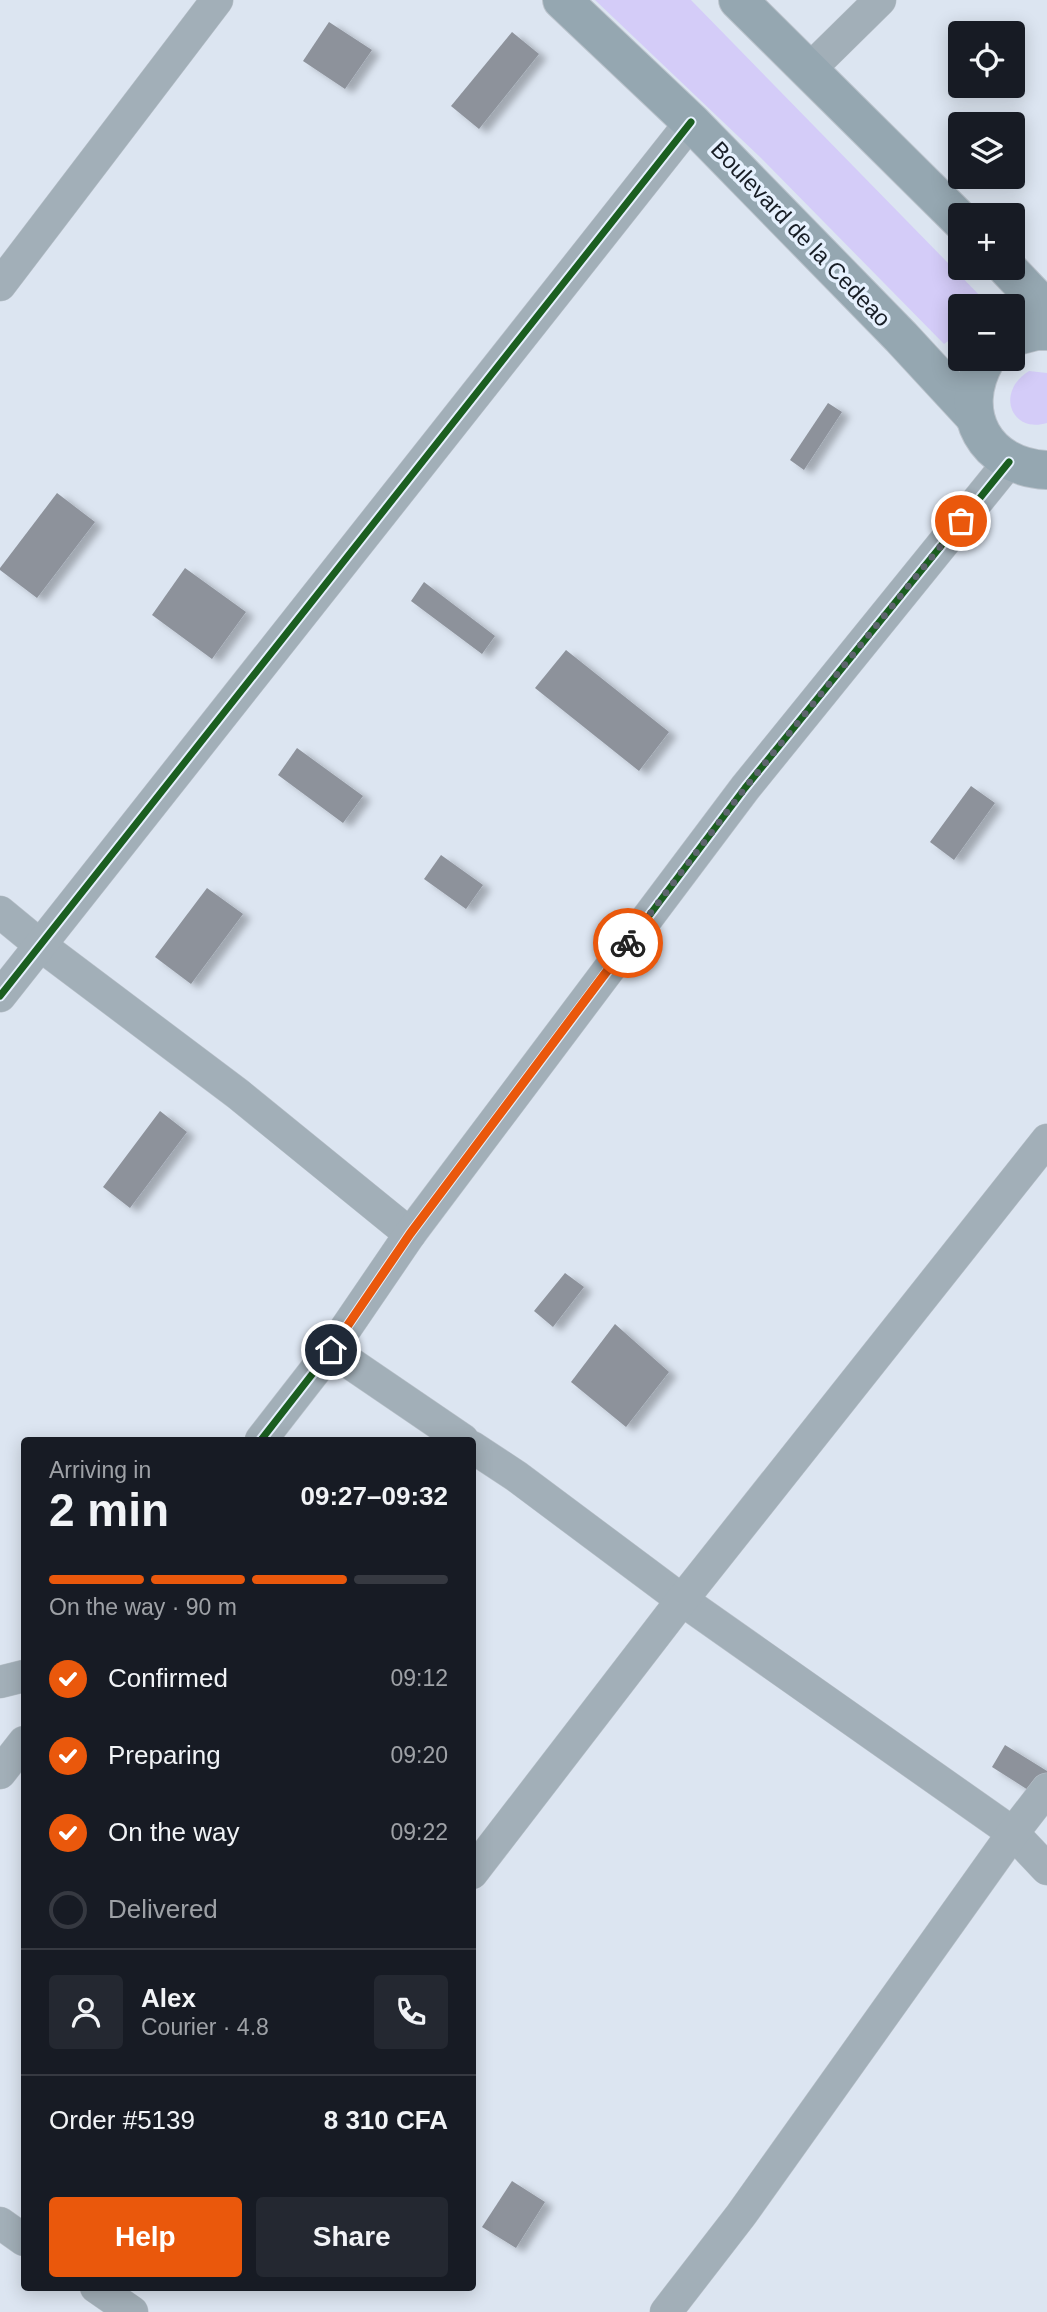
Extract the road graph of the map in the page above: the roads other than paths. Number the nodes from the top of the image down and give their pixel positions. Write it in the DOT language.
graph roads {
  1 [pos="217,0"];
  2 [pos="562,0"];
  3 [pos="738,0"];
  4 [pos="880,0"];
  5 [pos="810,69"];
  6 [pos="691,122"];
  7 [pos="948,208"];
  8 [pos="1018,280"];
  9 [pos="0,285"];
  10 [pos="1047,310"];
  11 [pos="1047,331"];
  12 [pos="1025,334"];
  13 [pos="979,371"];
  14 [pos="974,416"];
  15 [pos="1033,472"];
  16 [pos="0,912"];
  17 [pos="40,945"];
  18 [pos="0,996"];
  19 [pos="1047,1140"];
  20 [pos="410,1234"];
  21 [pos="331,1350"];
  22 [pos="263,1437"];
  23 [pos="459,1437"];
  24 [pos="476,1450"];
  25 [pos="682,1600"];
  26 [pos="21,1677"];
  27 [pos="0,1682"];
  28 [pos="21,1746"];
  29 [pos="0,1773"];
  30 [pos="1047,1789"];
  31 [pos="1013,1833"];
  32 [pos="476,1868"];
  33 [pos="1047,1869"];
  34 [pos="0,2223"];
  35 [pos="21,2238"];
  36 [pos="104,2291"];
  37 [pos="130,2304"];
  38 [pos="666,2312"];
  1 -- 9 [label="street"];
  2 -- 6 [label="main road, Boulevard de la Cedeao"];
  3 -- 5 [label="main road"];
  4 -- 5 [label="street"];
  5 -- 7 [label="main road"];
  6 -- 14 [label="main road, Boulevard de la Cedeao"];
  6 -- 17 [label="street"];
  8 -- 10 [label="main road"];
  11 -- 12 [label="main road"];
  13 -- 14 [label="main road, Boulevard de la Cedeao"];
  14 -- 15 [label="main road, Boulevard de la Cedeao"];
  15 -- 20 [label="street"];
  16 -- 17 [label="street"];
  17 -- 18 [label="street"];
  17 -- 20 [label="street"];
  19 -- 25 [label="street"];
  20 -- 21 [label="street"];
  21 -- 22 [label="street"];
  21 -- 23 [label="street"];
  24 -- 25 [label="street"];
  25 -- 31 [label="street"];
  25 -- 32 [label="street"];
  26 -- 27 [label="street"];
  28 -- 29 [label="street"];
  30 -- 31 [label="street"];
  31 -- 33 [label="street"];
  31 -- 38 [label="street"];
  34 -- 35 [label="street"];
  36 -- 37 [label="street"];
}
